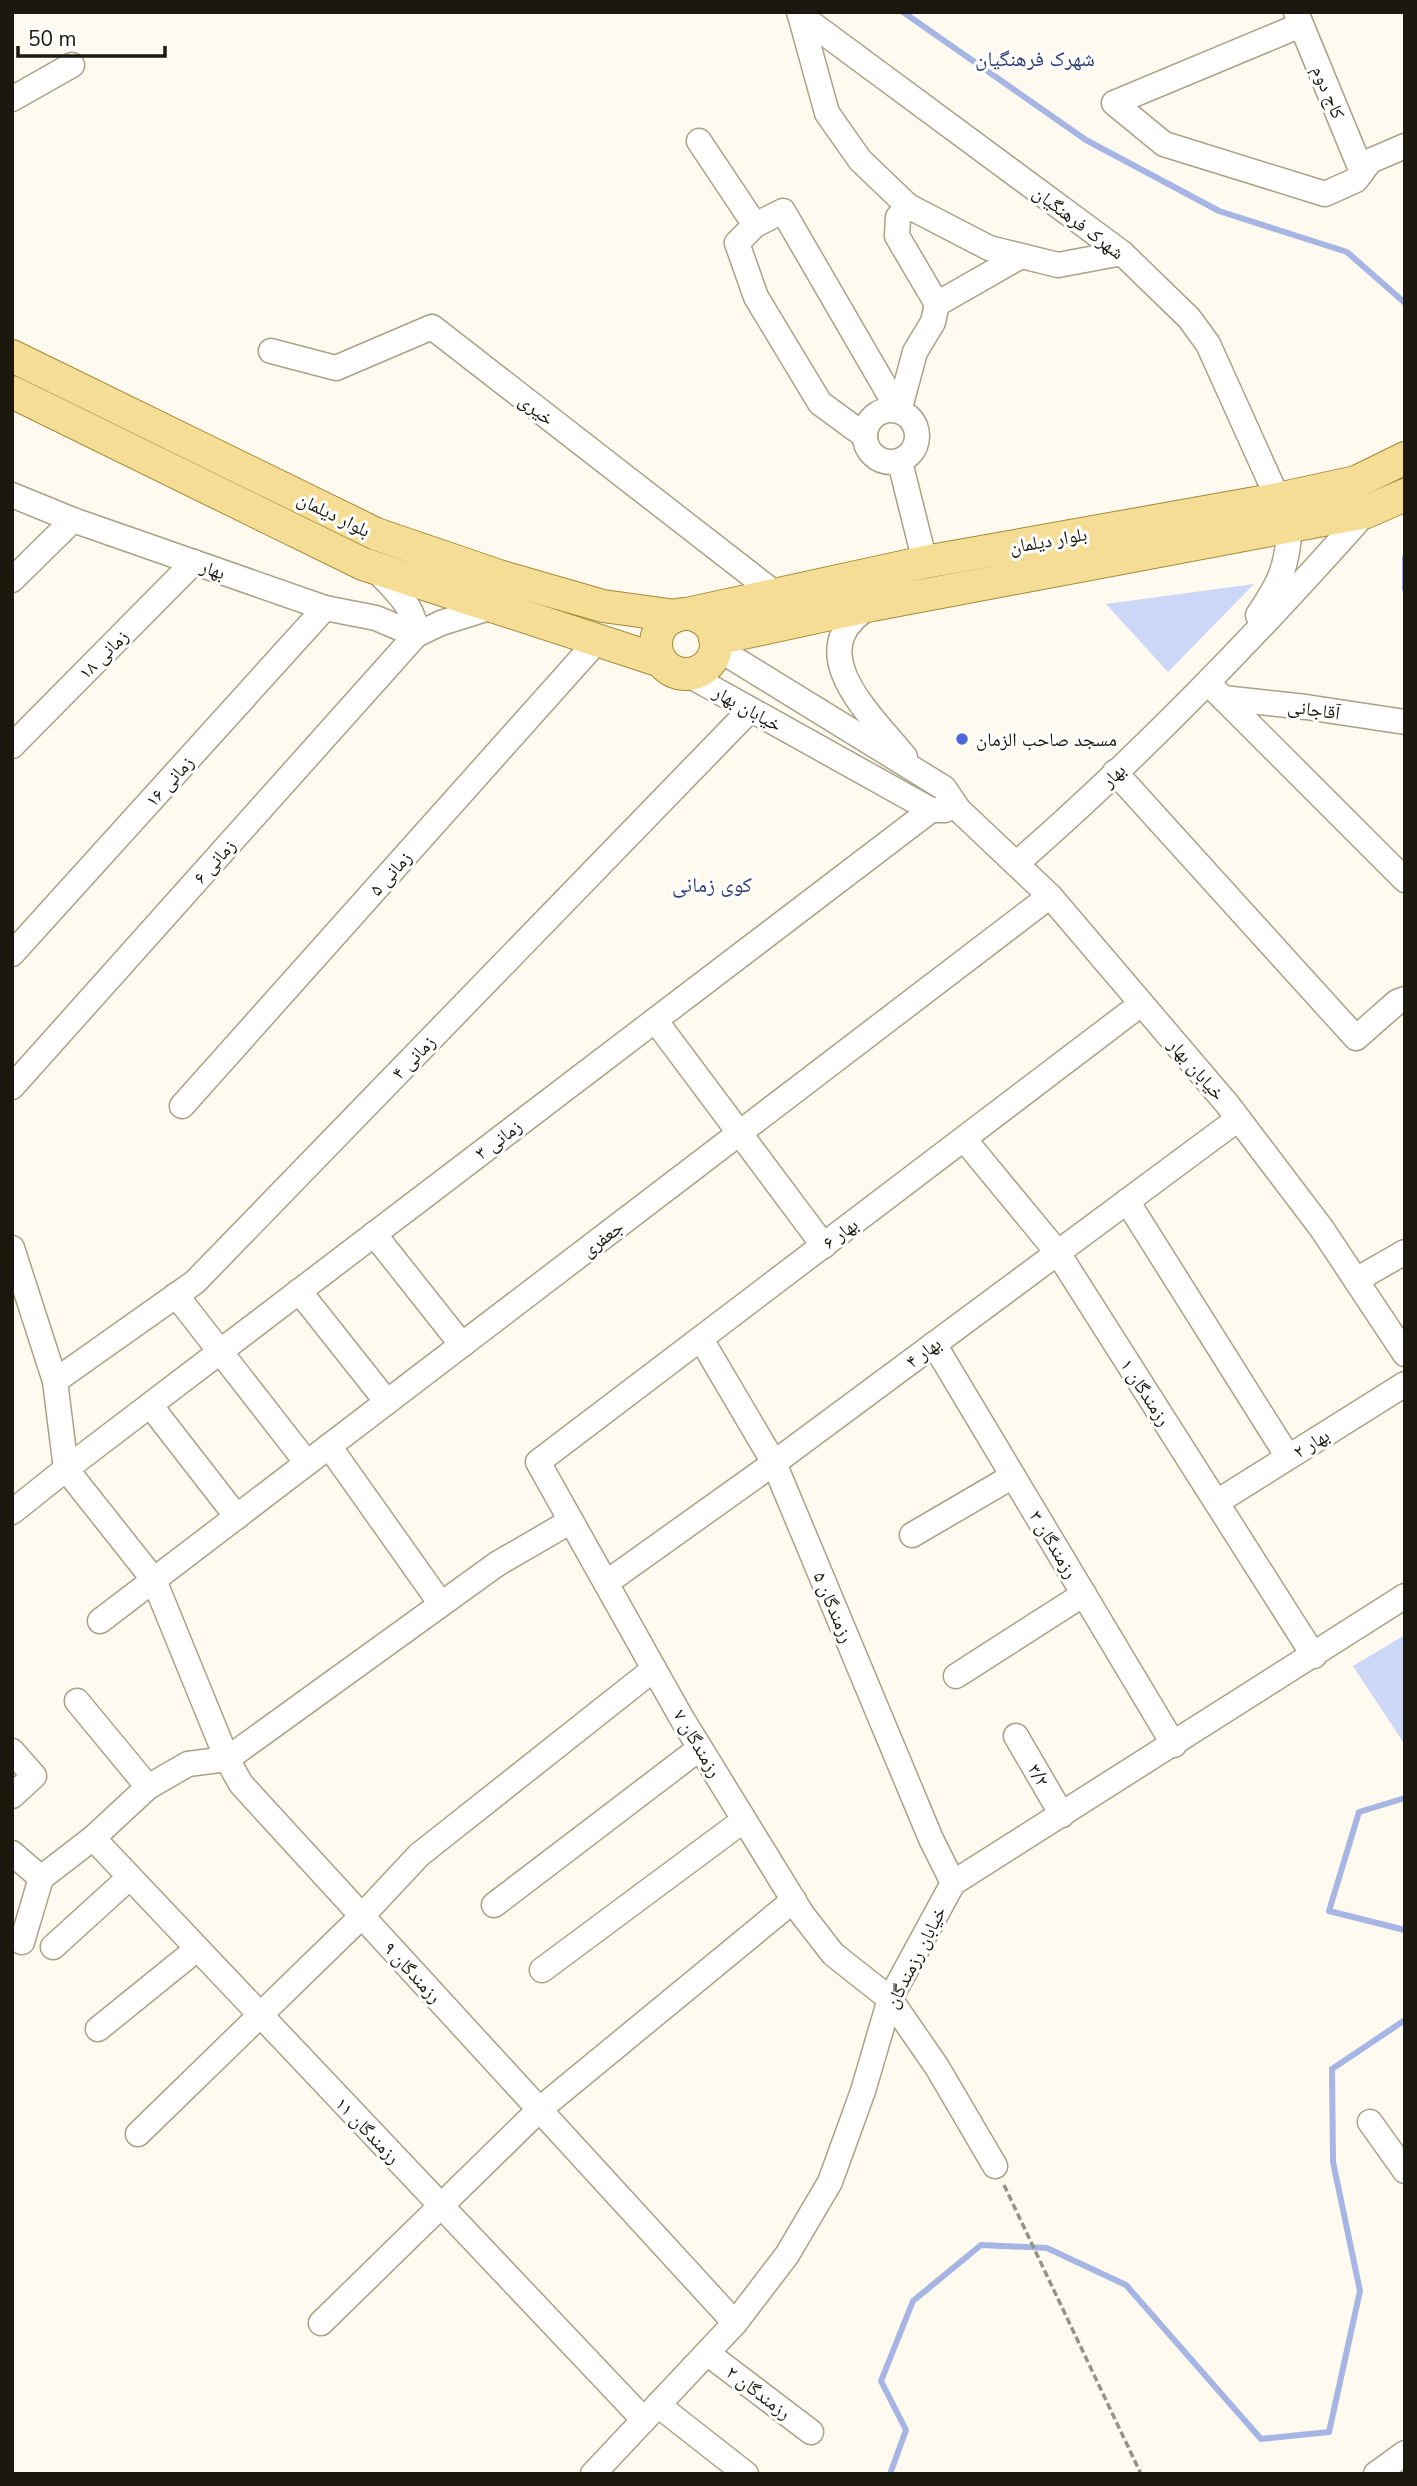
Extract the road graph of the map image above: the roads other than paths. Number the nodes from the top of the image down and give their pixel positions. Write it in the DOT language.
graph roads {
  1 [pos="800,14"];
  2 [pos="1298,19"];
  3 [pos="72,65"];
  4 [pos="12,99"];
  5 [pos="699,141"];
  6 [pos="1405,146"];
  7 [pos="1362,172"];
  8 [pos="908,206"];
  9 [pos="755,225"];
  10 [pos="1122,253"];
  11 [pos="1021,256"];
  12 [pos="937,304"];
  13 [pos="271,351"];
  14 [pos="12,356"];
  15 [pos="12,392"];
  16 [pos="900,411"];
  17 [pos="865,436"];
  18 [pos="1405,458"];
  19 [pos="900,462"];
  20 [pos="12,495"];
  21 [pos="1383,505"];
  22 [pos="1284,512"];
  23 [pos="72,520"];
  24 [pos="194,562"];
  25 [pos="925,562"];
  26 [pos="374,568"];
  27 [pos="12,580"];
  28 [pos="776,595"];
  29 [pos="872,605"];
  30 [pos="325,607"];
  31 [pos="492,607"];
  32 [pos="681,615"];
  33 [pos="416,635"];
  34 [pos="598,640"];
  35 [pos="715,643"];
  36 [pos="674,668"];
  37 [pos="1216,691"];
  38 [pos="750,710"];
  39 [pos="1405,722"];
  40 [pos="12,746"];
  41 [pos="916,771"];
  42 [pos="1115,772"];
  43 [pos="931,810"];
  44 [pos="959,810"];
  45 [pos="1016,864"];
  46 [pos="1405,880"];
  47 [pos="1050,896"];
  48 [pos="12,954"];
  49 [pos="1405,999"];
  50 [pos="1141,1004"];
  51 [pos="655,1020"];
  52 [pos="12,1087"];
  53 [pos="182,1106"];
  54 [pos="1238,1119"];
  55 [pos="740,1132"];
  56 [pos="964,1139"];
  57 [pos="1127,1201"];
  58 [pos="374,1234"];
  59 [pos="824,1246"];
  60 [pos="1405,1252"];
  61 [pos="1058,1253"];
  62 [pos="13,1255"];
  63 [pos="1356,1280"];
  64 [pos="299,1291"];
  65 [pos="176,1295"];
  66 [pos="701,1339"];
  67 [pos="934,1344"];
  68 [pos="463,1345"];
  69 [pos="219,1352"];
  70 [pos="1405,1354"];
  71 [pos="55,1381"];
  72 [pos="1405,1384"];
  73 [pos="387,1402"];
  74 [pos="150,1405"];
  75 [pos="330,1446"];
  76 [pos="1288,1457"];
  77 [pos="538,1462"];
  78 [pos="774,1463"];
  79 [pos="307,1464"];
  80 [pos="66,1469"];
  81 [pos="1013,1476"];
  82 [pos="1217,1502"];
  83 [pos="12,1512"];
  84 [pos="237,1517"];
  85 [pos="571,1521"];
  86 [pos="912,1535"];
  87 [pos="154,1580"];
  88 [pos="606,1583"];
  89 [pos="1084,1594"];
  90 [pos="1405,1596"];
  91 [pos="441,1604"];
  92 [pos="100,1621"];
  93 [pos="1314,1656"];
  94 [pos="654,1669"];
  95 [pos="956,1676"];
  96 [pos="77,1701"];
  97 [pos="1016,1736"];
  98 [pos="1174,1745"];
  99 [pos="700,1748"];
  100 [pos="12,1751"];
  101 [pos="227,1759"];
  102 [pos="148,1787"];
  103 [pos="12,1796"];
  104 [pos="1062,1815"];
  105 [pos="744,1820"];
  106 [pos="93,1838"];
  107 [pos="12,1853"];
  108 [pos="130,1877"];
  109 [pos="41,1878"];
  110 [pos="953,1883"];
  111 [pos="794,1900"];
  112 [pos="494,1905"];
  113 [pos="362,1916"];
  114 [pos="22,1942"];
  115 [pos="53,1947"];
  116 [pos="197,1949"];
  117 [pos="542,1970"];
  118 [pos="890,1999"];
  119 [pos="259,2016"];
  120 [pos="98,2029"];
  121 [pos="540,2109"];
  122 [pos="1370,2122"];
  123 [pos="138,2134"];
  124 [pos="995,2166"];
  125 [pos="1405,2171"];
  126 [pos="440,2206"];
  127 [pos="321,2323"];
  128 [pos="736,2323"];
  129 [pos="707,2353"];
  130 [pos="651,2413"];
  131 [pos="811,2432"];
  132 [pos="1405,2453"];
  133 [pos="605,2470"];
  134 [pos="746,2474"];
  135 [pos="1376,2474"];
  1 -- 8 [label="street"];
  1 -- 10 [label="street, شهرک فرهنگیان"];
  2 -- 7 [label="street, کاج دوم"];
  2 -- 7 [label="street"];
  3 -- 4 [label="street"];
  5 -- 9 [label="street"];
  6 -- 7 [label="street"];
  8 -- 11 [label="street"];
  8 -- 12 [label="street"];
  9 -- 16 [label="street"];
  9 -- 17 [label="street"];
  10 -- 11 [label="street"];
  10 -- 22 [label="street, شهرک فرهنگیان"];
  11 -- 12 [label="street"];
  12 -- 16 [label="street"];
  13 -- 28 [label="street, خیری"];
  14 -- 32 [label="main road, بلوار دیلمان"];
  15 -- 26 [label="main road, بلوار دیلمان"];
  16 -- 17 [label="street"];
  16 -- 19 [label="street"];
  17 -- 19 [label="street"];
  18 -- 22 [label="main road, بلوار دیلمان"];
  19 -- 25 [label="street"];
  20 -- 23 [label="street, بهار"];
  21 -- 22 [label="main road, بلوار دیلمان"];
  21 -- 37 [label="street, بهار"];
  22 -- 25 [label="main road, بلوار دیلمان"];
  22 -- 29 [label="main road, بلوار دیلمان"];
  22 -- 37 [label="street, بهار"];
  23 -- 24 [label="street, بهار"];
  23 -- 27 [label="street"];
  24 -- 30 [label="street, بهار"];
  24 -- 40 [label="street, زمانی ۱۸"];
  25 -- 28 [label="main road, بلوار دیلمان"];
  26 -- 31 [label="main road, بلوار دیلمان"];
  26 -- 33 [label="street"];
  28 -- 32 [label="main road, بلوار دیلمان"];
  29 -- 35 [label="main road, بلوار دیلمان"];
  29 -- 41 [label="street"];
  30 -- 33 [label="street, بهار"];
  30 -- 48 [label="street, زمانی ۱۶"];
  31 -- 33 [label="street"];
  31 -- 34 [label="main road, بلوار دیلمان"];
  32 -- 35 [label="main road"];
  32 -- 36 [label="main road"];
  33 -- 52 [label="street, زمانی ۶"];
  34 -- 36 [label="main road, بلوار دیلمان"];
  34 -- 53 [label="street, زمانی ۵"];
  35 -- 36 [label="main road"];
  35 -- 41 [label="street, خیابان بهار"];
  36 -- 38 [label="street, خیابان بهار"];
  37 -- 39 [label="street, آقاجانی"];
  37 -- 42 [label="street, بهار"];
  37 -- 46 [label="street"];
  38 -- 43 [label="street, خیابان بهار"];
  38 -- 65 [label="street, زمانی ۴"];
  41 -- 44 [label="street, خیابان بهار"];
  42 -- 45 [label="street, بهار"];
  42 -- 49 [label="street"];
  43 -- 44 [label="street, خیابان بهار"];
  43 -- 51 [label="street, زمانی ۳"];
  44 -- 45 [label="street, خیابان بهار"];
  45 -- 47 [label="street, خیابان بهار"];
  47 -- 50 [label="street, خیابان بهار"];
  47 -- 55 [label="street, جعفری"];
  50 -- 54 [label="street, خیابان بهار"];
  50 -- 56 [label="street, بهار ۶"];
  51 -- 55 [label="street"];
  51 -- 58 [label="street, زمانی ۳"];
  54 -- 57 [label="street, بهار ۴"];
  54 -- 63 [label="street, خیابان بهار"];
  55 -- 59 [label="street"];
  55 -- 68 [label="street, جعفری"];
  56 -- 59 [label="street, بهار ۶"];
  56 -- 61 [label="street, رزمندگان ۱"];
  57 -- 61 [label="street, بهار ۴"];
  57 -- 76 [label="street"];
  58 -- 64 [label="street, زمانی ۳"];
  58 -- 68 [label="street"];
  59 -- 66 [label="street, بهار ۶"];
  60 -- 63 [label="street"];
  61 -- 67 [label="street, بهار ۴"];
  61 -- 82 [label="street, رزمندگان ۱"];
  62 -- 71 [label="street"];
  63 -- 70 [label="street, خیابان بهار"];
  64 -- 69 [label="street, زمانی ۳"];
  64 -- 73 [label="street"];
  65 -- 69 [label="street"];
  65 -- 71 [label="street, زمانی ۴"];
  66 -- 77 [label="street, بهار ۶"];
  66 -- 78 [label="street, رزمندگان ۵"];
  67 -- 78 [label="street, بهار ۴"];
  67 -- 81 [label="street, رزمندگان ۳"];
  68 -- 73 [label="street, جعفری"];
  69 -- 74 [label="street, زمانی ۳"];
  69 -- 79 [label="street"];
  71 -- 80 [label="street"];
  72 -- 76 [label="street, بهار ۲"];
  73 -- 75 [label="street, جعفری"];
  74 -- 80 [label="street, زمانی ۳"];
  74 -- 84 [label="street"];
  75 -- 79 [label="street, جعفری"];
  75 -- 91 [label="street"];
  76 -- 82 [label="street, بهار ۲"];
  77 -- 85 [label="street, رزمندگان ۷"];
  78 -- 88 [label="street, بهار ۴"];
  78 -- 110 [label="street, رزمندگان ۵"];
  79 -- 84 [label="street, جعفری"];
  80 -- 83 [label="street, زمانی ۳"];
  80 -- 87 [label="street, رزمندگان ۹"];
  81 -- 86 [label="street"];
  81 -- 89 [label="street, رزمندگان ۳"];
  82 -- 93 [label="street, رزمندگان ۱"];
  84 -- 87 [label="street, جعفری"];
  85 -- 88 [label="street, رزمندگان ۷"];
  85 -- 91 [label="street"];
  87 -- 92 [label="street, جعفری"];
  87 -- 101 [label="street, رزمندگان ۹"];
  88 -- 94 [label="street, رزمندگان ۷"];
  89 -- 95 [label="street"];
  89 -- 98 [label="street, رزمندگان ۳"];
  90 -- 93 [label="street, خیابان رزمندگان"];
  91 -- 101 [label="street"];
  93 -- 98 [label="street, خیابان رزمندگان"];
  94 -- 99 [label="street, رزمندگان ۷"];
  94 -- 113 [label="street"];
  96 -- 102 [label="street"];
  97 -- 104 [label="street, ۳/۲"];
  98 -- 104 [label="street, خیابان رزمندگان"];
  99 -- 105 [label="street, رزمندگان ۷"];
  99 -- 112 [label="street"];
  100 -- 103 [label="street"];
  101 -- 102 [label="street"];
  101 -- 113 [label="street, رزمندگان ۹"];
  102 -- 106 [label="street"];
  104 -- 110 [label="street, خیابان رزمندگان"];
  105 -- 111 [label="street, رزمندگان ۷"];
  105 -- 117 [label="street"];
  106 -- 108 [label="street, رزمندگان ۱۱"];
  106 -- 109 [label="street"];
  107 -- 109 [label="street"];
  108 -- 115 [label="street"];
  108 -- 116 [label="street, رزمندگان ۱۱"];
  109 -- 114 [label="street"];
  110 -- 118 [label="street, خیابان رزمندگان"];
  111 -- 118 [label="street, رزمندگان ۷"];
  111 -- 121 [label="street"];
  113 -- 119 [label="street"];
  113 -- 121 [label="street, رزمندگان ۹"];
  116 -- 119 [label="street, رزمندگان ۱۱"];
  116 -- 120 [label="street"];
  118 -- 124 [label="street, رزمندگان ۷"];
  118 -- 128 [label="street, خیابان رزمندگان"];
  119 -- 123 [label="street"];
  119 -- 126 [label="street, رزمندگان ۱۱"];
  121 -- 126 [label="street"];
  121 -- 128 [label="street, رزمندگان ۹"];
  122 -- 125 [label="street"];
  126 -- 127 [label="street"];
  126 -- 130 [label="street, رزمندگان ۱۱"];
  128 -- 129 [label="street, خیابان رزمندگان"];
  129 -- 130 [label="street, خیابان رزمندگان"];
  129 -- 131 [label="street, رزمندگان ۲"];
  130 -- 133 [label="street, خیابان رزمندگان"];
  130 -- 134 [label="street, رزمندگان ۱۱"];
  132 -- 135 [label="street"];
}
